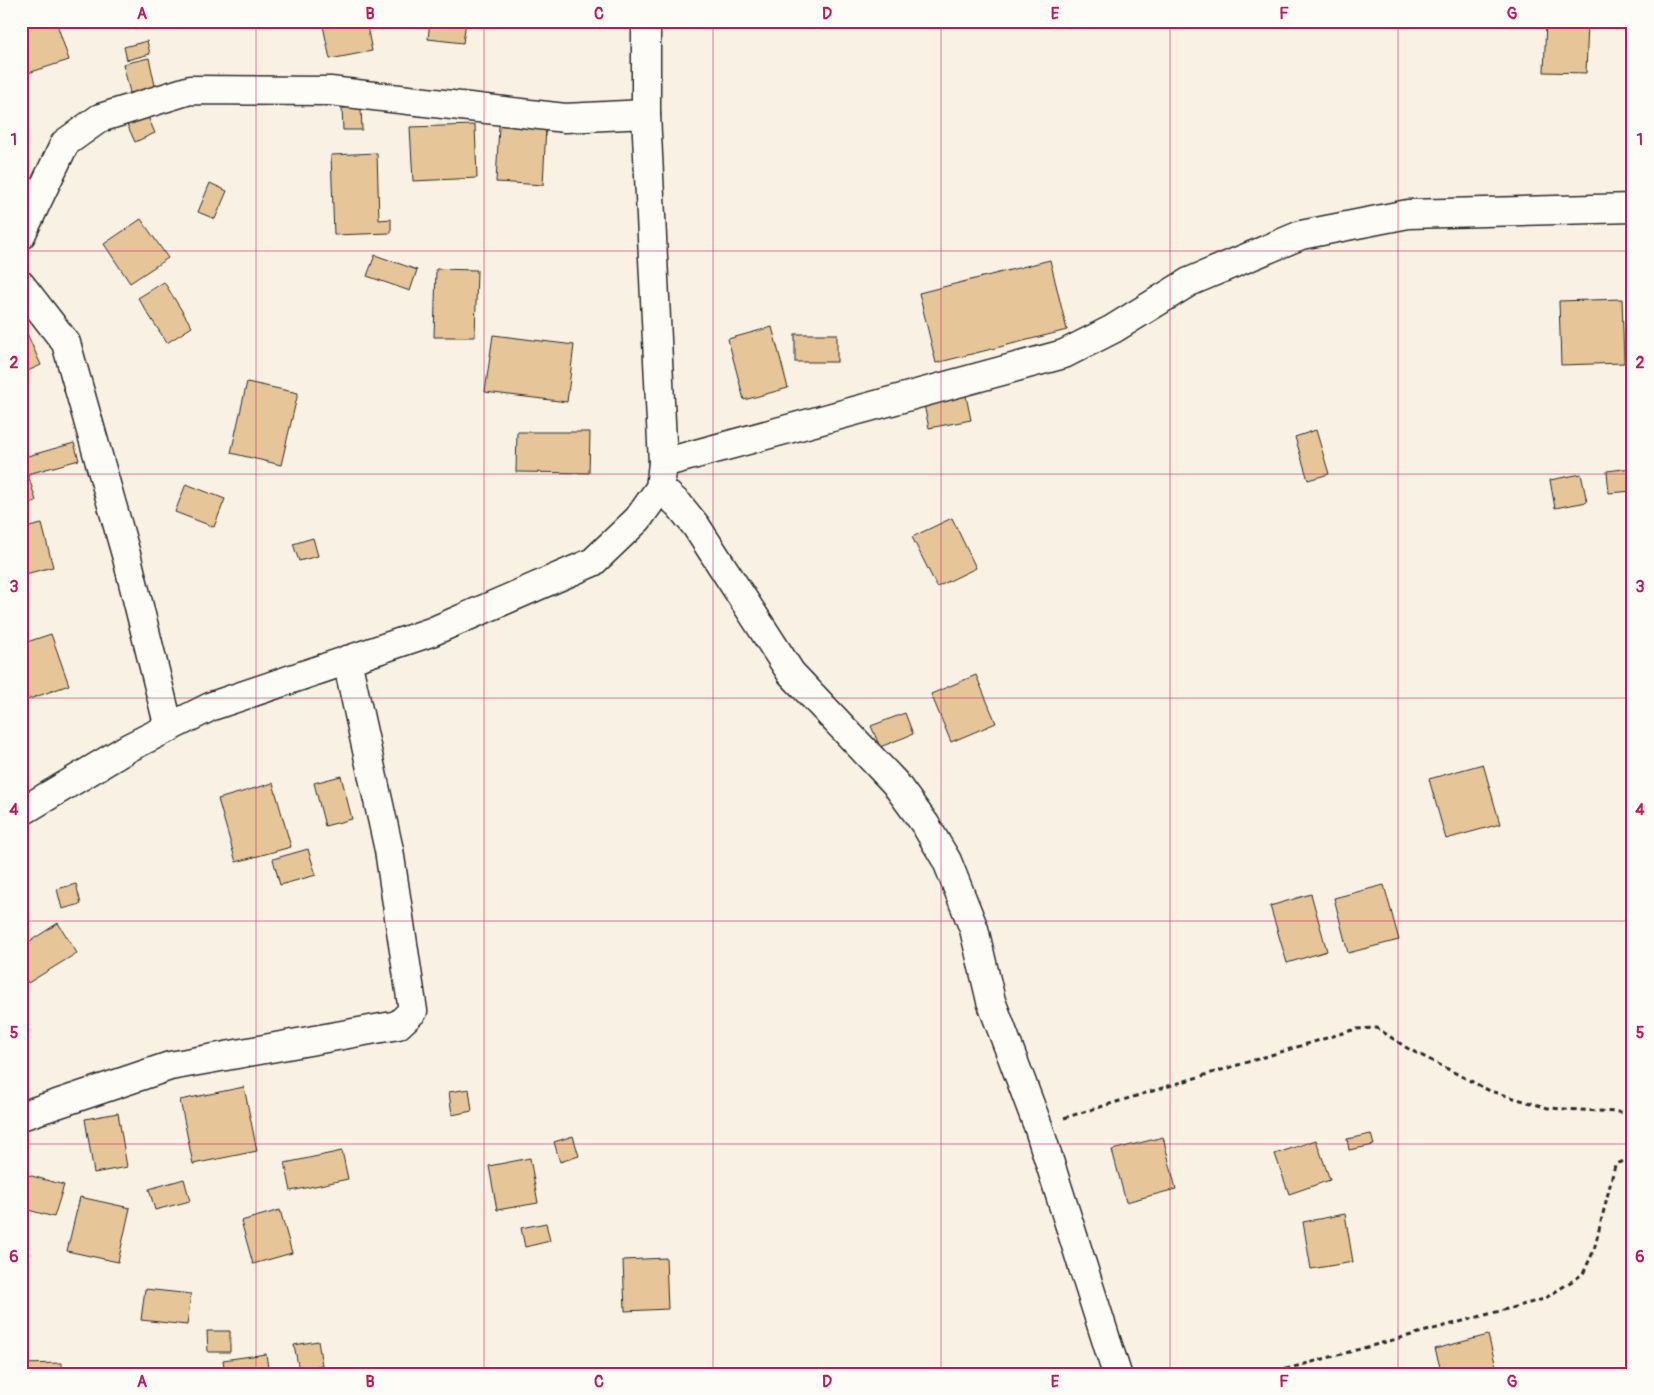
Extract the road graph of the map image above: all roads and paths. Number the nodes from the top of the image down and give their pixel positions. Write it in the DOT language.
graph roads {
  1 [pos="646,21"];
  2 [pos="646,114"];
  3 [pos="1633,208"];
  4 [pos="21,235"];
  5 [pos="21,285"];
  6 [pos="661,476"];
  7 [pos="347,660"];
  8 [pos="170,728"];
  9 [pos="21,812"];
  10 [pos="1633,1112"];
  11 [pos="21,1116"];
  12 [pos="1038,1126"];
  13 [pos="1633,1157"];
  14 [pos="1117,1374"];
  15 [pos="1268,1374"];
  1 -- 2 [label="street"];
  2 -- 4 [label="street"];
  2 -- 6 [label="street"];
  3 -- 6 [label="street"];
  5 -- 8 [label="street"];
  6 -- 7 [label="street"];
  6 -- 12 [label="street"];
  7 -- 8 [label="street"];
  7 -- 11 [label="street"];
  8 -- 9 [label="street"];
  10 -- 12 [label="path"];
  12 -- 14 [label="street"];
  13 -- 15 [label="path"];
}
